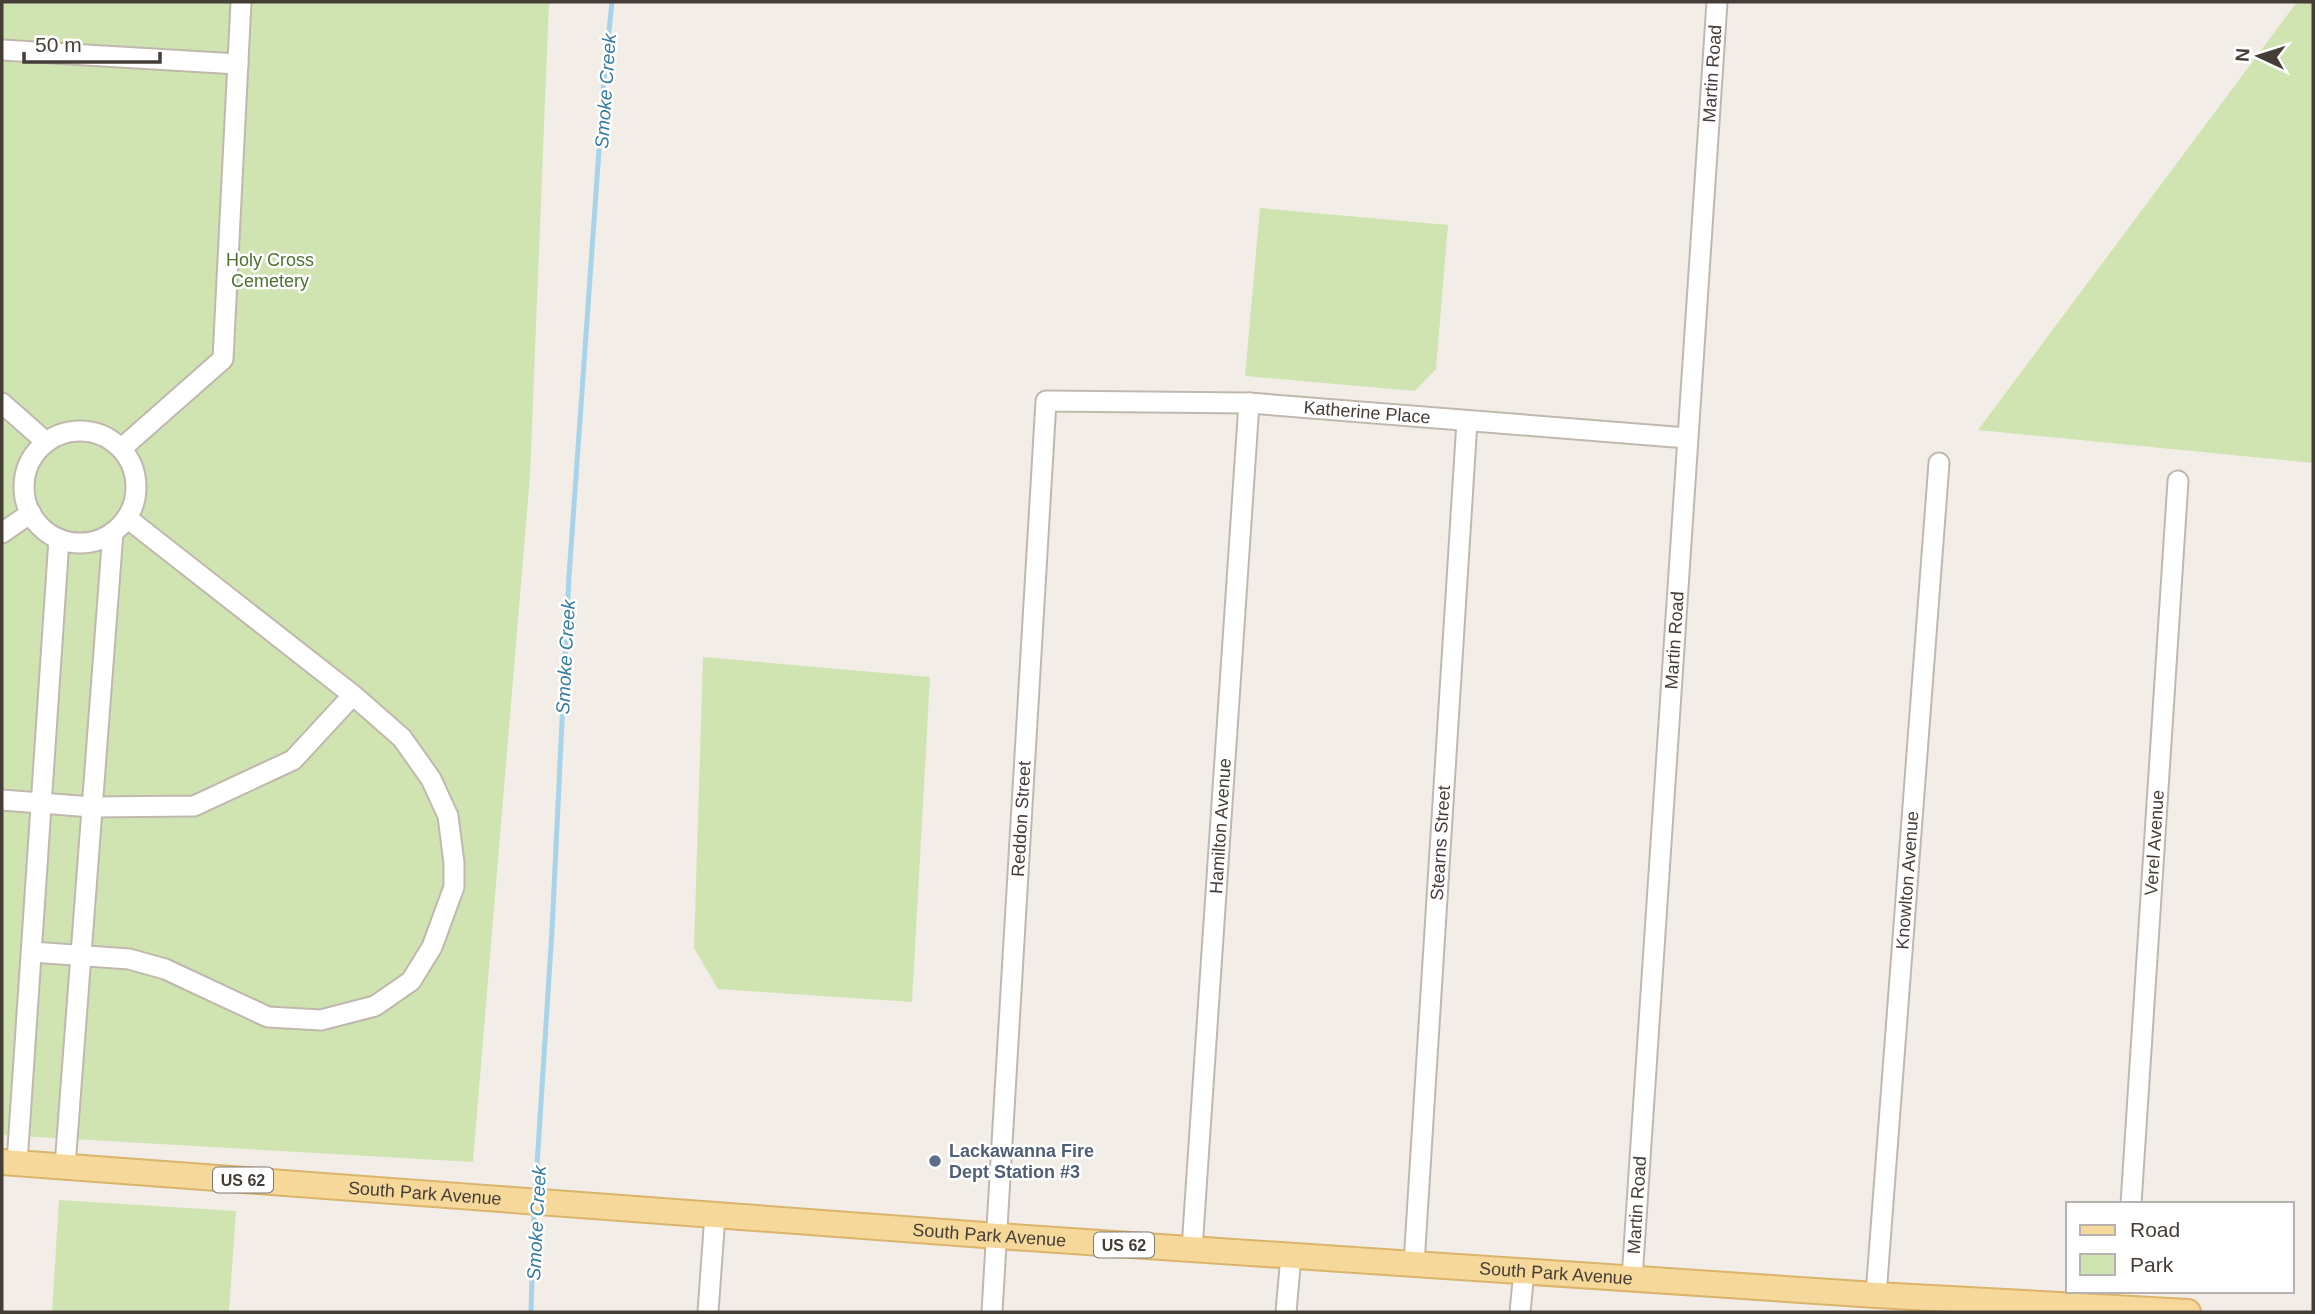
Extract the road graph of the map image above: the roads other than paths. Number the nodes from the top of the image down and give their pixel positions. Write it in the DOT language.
graph roads {
  1 [pos="241,2"];
  2 [pos="1717,2"];
  3 [pos="2,50"];
  4 [pos="238,64"];
  5 [pos="1046,401"];
  6 [pos="2,403"];
  7 [pos="1249,403"];
  8 [pos="1467,421"];
  9 [pos="1687,438"];
  10 [pos="46,442"];
  11 [pos="121,448"];
  12 [pos="1938,463"];
  13 [pos="2178,481"];
  14 [pos="31,513"];
  15 [pos="120,525"];
  16 [pos="2,533"];
  17 [pos="59,539"];
  18 [pos="353,695"];
  19 [pos="2,800"];
  20 [pos="42,804"];
  21 [pos="92,807"];
  22 [pos="32,952"];
  23 [pos="81,954"];
  24 [pos="10,1163"];
  25 [pos="65,1167"];
  26 [pos="2131,1202"];
  27 [pos="715,1215"];
  28 [pos="998,1236"];
  29 [pos="1192,1249"];
  30 [pos="1291,1256"];
  31 [pos="1414,1264"];
  32 [pos="1524,1271"];
  33 [pos="1632,1279"];
  34 [pos="1876,1295"];
  35 [pos="1907,1305"];
  36 [pos="2132,1305"];
  37 [pos="708,1312"];
  38 [pos="992,1312"];
  39 [pos="1286,1312"];
  40 [pos="1520,1312"];
  41 [pos="2188,1312"];
  1 -- 4 [label="street"];
  2 -- 9 [label="street, Martin Road"];
  3 -- 4 [label="street"];
  4 -- 11 [label="street"];
  5 -- 7 [label="street, Katherine Place"];
  5 -- 28 [label="street, Reddon Street"];
  6 -- 10 [label="street"];
  7 -- 8 [label="street, Katherine Place"];
  7 -- 29 [label="street, Hamilton Avenue"];
  8 -- 9 [label="street, Katherine Place"];
  8 -- 31 [label="street, Stearns Street"];
  9 -- 33 [label="street, Martin Road"];
  10 -- 11 [label="street"];
  10 -- 14 [label="street"];
  11 -- 15 [label="street"];
  12 -- 34 [label="street, Knowlton Avenue"];
  13 -- 26 [label="street, Verel Avenue"];
  14 -- 16 [label="street"];
  14 -- 17 [label="street"];
  15 -- 17 [label="street"];
  15 -- 18 [label="street"];
  15 -- 21 [label="street"];
  17 -- 20 [label="street"];
  18 -- 21 [label="street"];
  18 -- 23 [label="street"];
  19 -- 20 [label="street"];
  20 -- 21 [label="street"];
  20 -- 22 [label="street"];
  21 -- 23 [label="street"];
  22 -- 23 [label="street"];
  22 -- 24 [label="street"];
  23 -- 25 [label="street"];
  24 -- 25 [label="main road, South Park Avenue / US 62"];
  25 -- 27 [label="main road, South Park Avenue / US 62"];
  27 -- 28 [label="main road, South Park Avenue / US 62"];
  27 -- 37 [label="street"];
  28 -- 29 [label="main road, South Park Avenue / US 62"];
  28 -- 38 [label="street, Reddon Street"];
  29 -- 30 [label="main road, South Park Avenue / US 62"];
  30 -- 31 [label="main road, South Park Avenue / US 62"];
  30 -- 39 [label="street"];
  31 -- 32 [label="main road, South Park Avenue / US 62"];
  32 -- 33 [label="main road, South Park Avenue / US 62"];
  32 -- 40 [label="street"];
  33 -- 34 [label="main road, South Park Avenue / US 62"];
  34 -- 35 [label="main road, South Park Avenue / US 62"];
  35 -- 36 [label="main road, South Park Avenue / US 62"];
  36 -- 41 [label="main road, South Park Avenue / US 62"];
}
